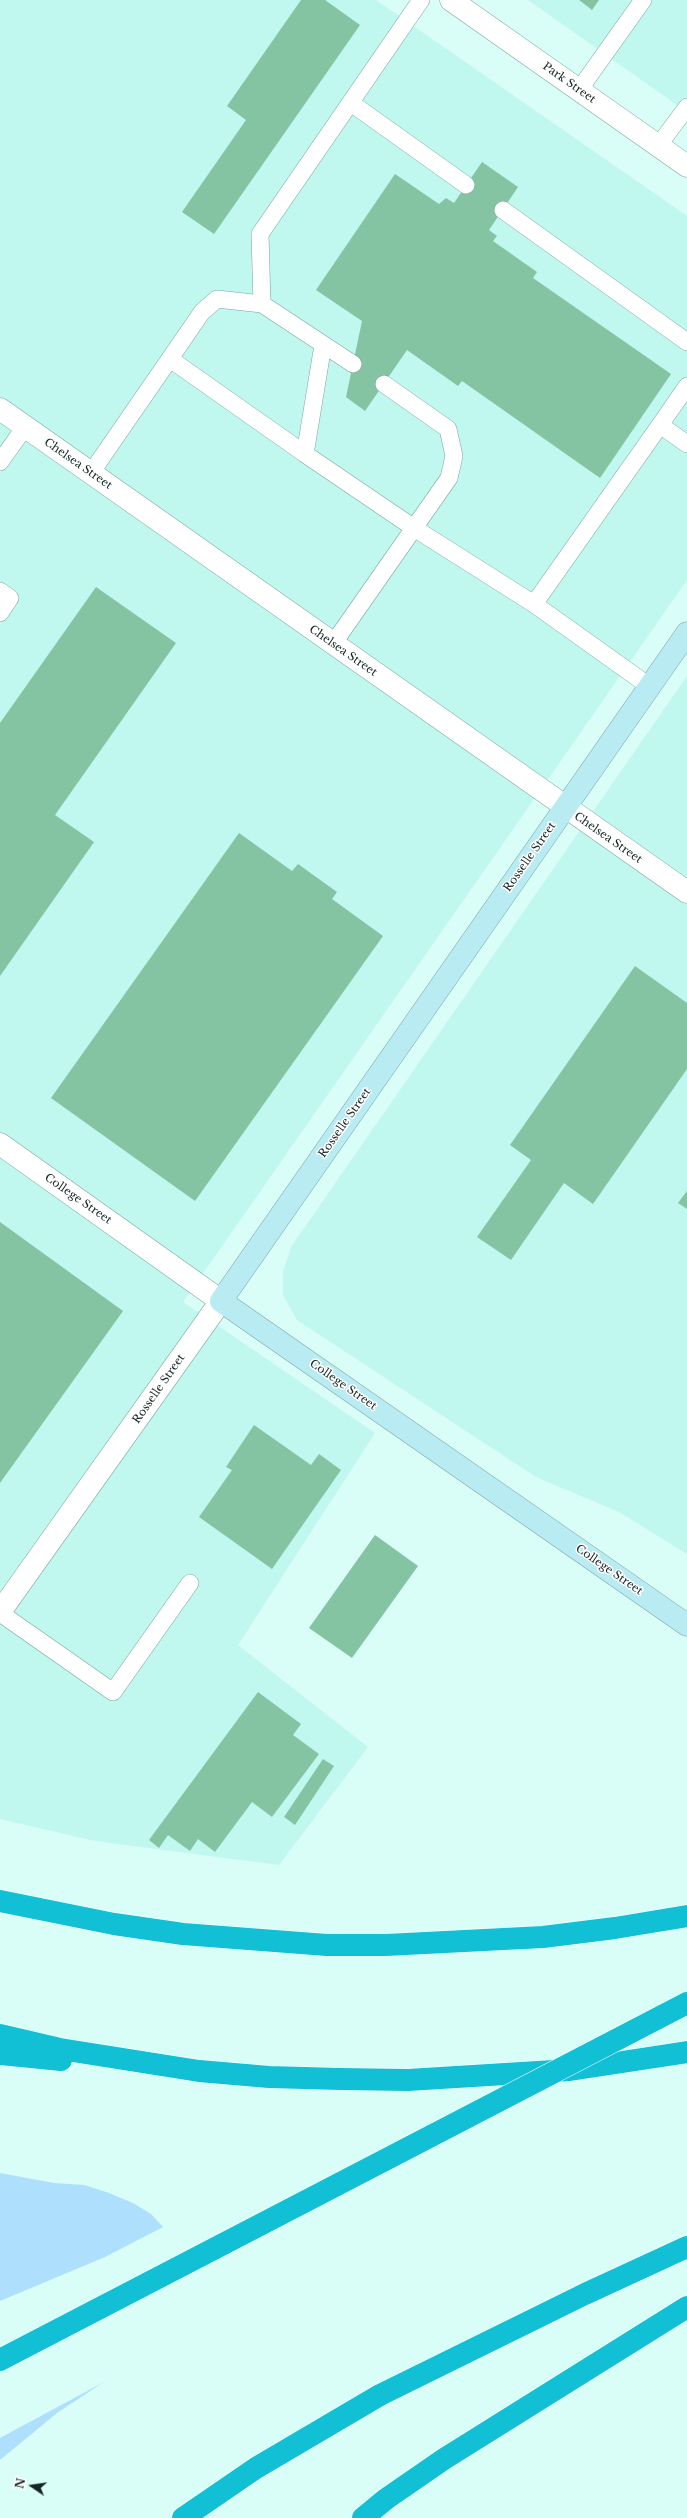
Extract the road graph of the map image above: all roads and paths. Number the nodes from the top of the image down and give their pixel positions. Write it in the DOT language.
graph roads {
  1 [pos="420,0"];
  2 [pos="452,0"];
  3 [pos="643,0"];
  4 [pos="579,90"];
  5 [pos="351,103"];
  6 [pos="687,107"];
  7 [pos="658,146"];
  8 [pos="687,166"];
  9 [pos="466,185"];
  10 [pos="503,210"];
  11 [pos="262,304"];
  12 [pos="687,342"];
  13 [pos="323,345"];
  14 [pos="170,359"];
  15 [pos="353,364"];
  16 [pos="384,384"];
  17 [pos="687,386"];
  18 [pos="0,409"];
  19 [pos="660,425"];
  20 [pos="25,427"];
  21 [pos="687,444"];
  22 [pos="305,454"];
  23 [pos="0,462"];
  24 [pos="91,473"];
  25 [pos="414,528"];
  26 [pos="0,591"];
  27 [pos="534,604"];
  28 [pos="0,613"];
  29 [pos="687,633"];
  30 [pos="333,644"];
  31 [pos="649,686"];
  32 [pos="564,808"];
  33 [pos="687,892"];
  34 [pos="0,1144"];
  35 [pos="221,1301"];
  36 [pos="190,1583"];
  37 [pos="0,1612"];
  38 [pos="687,1625"];
  39 [pos="0,1901"];
  40 [pos="687,1916"];
  41 [pos="687,2003"];
  42 [pos="0,2035"];
  43 [pos="687,2052"];
  44 [pos="0,2054"];
  45 [pos="199,2071"];
  46 [pos="687,2248"];
  47 [pos="687,2307"];
  48 [pos="0,2360"];
  49 [pos="183,2518"];
  50 [pos="363,2518"];
  1 -- 5 [label="lane"];
  2 -- 4 [label="street, Park Street"];
  3 -- 4 [label="lane"];
  4 -- 7 [label="street, Park Street"];
  5 -- 9 [label="lane"];
  5 -- 11 [label="lane"];
  6 -- 7 [label="lane"];
  7 -- 8 [label="street, Park Street"];
  10 -- 12 [label="lane"];
  11 -- 13 [label="lane"];
  11 -- 14 [label="lane"];
  13 -- 15 [label="lane"];
  13 -- 22 [label="lane"];
  14 -- 22 [label="lane"];
  14 -- 24 [label="lane"];
  16 -- 25 [label="lane"];
  17 -- 19 [label="lane"];
  18 -- 20 [label="street, Chelsea Street"];
  19 -- 21 [label="lane"];
  19 -- 27 [label="lane"];
  20 -- 23 [label="lane"];
  20 -- 24 [label="street, Chelsea Street"];
  22 -- 25 [label="lane"];
  24 -- 30 [label="street, Chelsea Street"];
  25 -- 27 [label="lane"];
  25 -- 30 [label="lane"];
  26 -- 28 [label="lane"];
  27 -- 31 [label="lane"];
  29 -- 31 [label="main road, Rosselle Street"];
  30 -- 32 [label="street, Chelsea Street"];
  31 -- 32 [label="main road, Rosselle Street"];
  32 -- 33 [label="street, Chelsea Street"];
  32 -- 35 [label="main road, Rosselle Street"];
  34 -- 35 [label="street, College Street"];
  35 -- 37 [label="street, Rosselle Street"];
  35 -- 38 [label="main road, College Street"];
  36 -- 37 [label="lane"];
  39 -- 40 [label="highway"];
  41 -- 48 [label="highway, bridge"];
  42 -- 45 [label="highway"];
  43 -- 45 [label="highway"];
  44 -- 45 [label="highway"];
  46 -- 49 [label="highway"];
  47 -- 50 [label="highway"];
}
